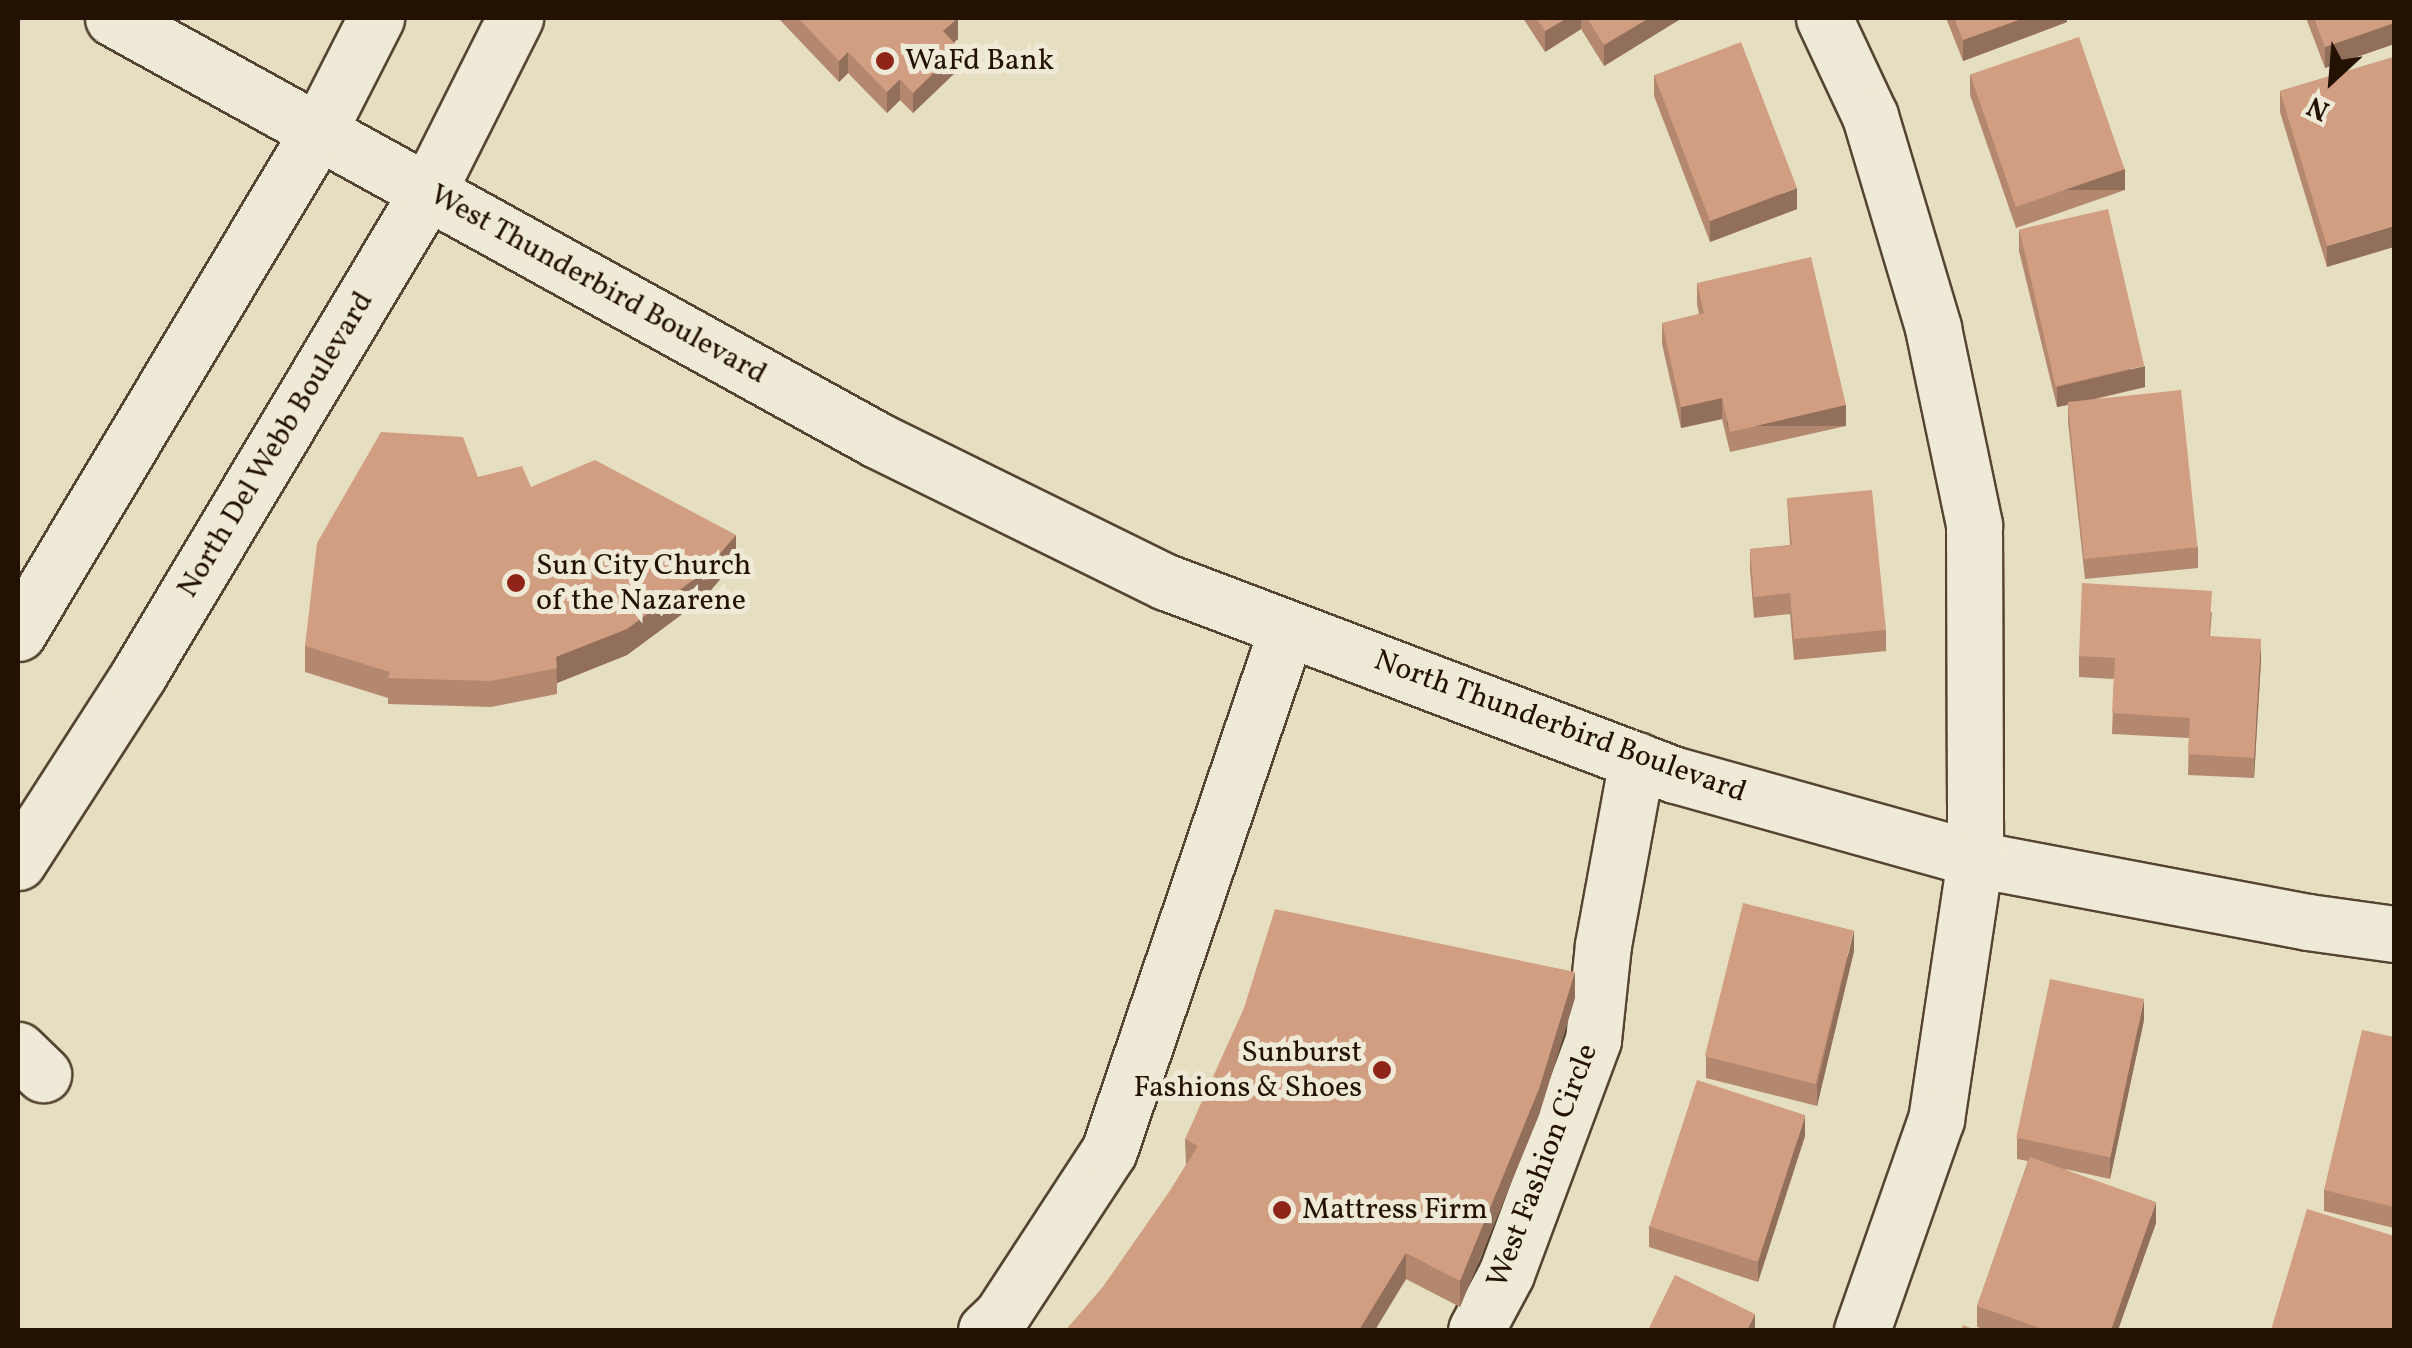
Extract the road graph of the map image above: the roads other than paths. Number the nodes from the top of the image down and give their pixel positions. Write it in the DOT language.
graph roads {
  1 [pos="113,18"];
  2 [pos="376,18"];
  3 [pos="516,18"];
  4 [pos="1824,18"];
  5 [pos="318,132"];
  6 [pos="428,191"];
  7 [pos="877,440"];
  8 [pos="1287,628"];
  9 [pos="18,633"];
  10 [pos="1637,760"];
  11 [pos="1975,859"];
  12 [pos="18,862"];
  13 [pos="2394,934"];
  14 [pos="986,1330"];
  15 [pos="1476,1330"];
  16 [pos="1862,1330"];
  1 -- 5 [label="street, West Thunderbird Boulevard"];
  2 -- 5 [label="street"];
  3 -- 6 [label="street, North Del Webb Boulevard"];
  4 -- 11 [label="street"];
  5 -- 6 [label="street, West Thunderbird Boulevard"];
  5 -- 9 [label="street"];
  6 -- 7 [label="street, West Thunderbird Boulevard"];
  6 -- 12 [label="street, North Del Webb Boulevard"];
  7 -- 8 [label="street, North Thunderbird Boulevard"];
  8 -- 10 [label="street, North Thunderbird Boulevard"];
  8 -- 14 [label="street"];
  10 -- 11 [label="street, North Thunderbird Boulevard"];
  10 -- 15 [label="street, West Fashion Circle"];
  11 -- 13 [label="street, North Thunderbird Boulevard"];
  11 -- 16 [label="street"];
}
